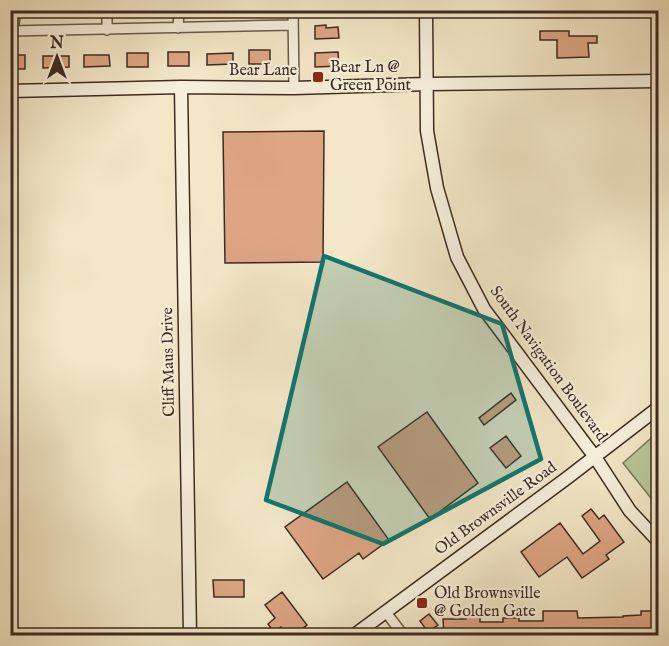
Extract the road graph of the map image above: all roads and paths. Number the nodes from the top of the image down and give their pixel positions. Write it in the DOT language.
graph roads {
  1 [pos="16,10"];
  2 [pos="107,10"];
  3 [pos="179,10"];
  4 [pos="293,10"];
  5 [pos="426,10"];
  6 [pos="293,25"];
  7 [pos="178,28"];
  8 [pos="107,30"];
  9 [pos="12,31"];
  10 [pos="658,81"];
  11 [pos="427,84"];
  12 [pos="181,87"];
  13 [pos="294,88"];
  14 [pos="10,91"];
  15 [pos="658,408"];
  16 [pos="595,457"];
  17 [pos="658,542"];
  18 [pos="385,611"];
  19 [pos="190,636"];
  20 [pos="352,636"];
  21 [pos="404,636"];
  1 -- 9 [label="street"];
  2 -- 8 [label="street"];
  3 -- 7 [label="street"];
  4 -- 6 [label="street"];
  5 -- 11 [label="street, South Navigation Boulevard"];
  6 -- 7 [label="street"];
  6 -- 13 [label="street"];
  7 -- 8 [label="street"];
  8 -- 9 [label="street"];
  10 -- 11 [label="street, Bear Lane"];
  11 -- 13 [label="street, Bear Lane"];
  11 -- 16 [label="street, South Navigation Boulevard"];
  12 -- 13 [label="street, Bear Lane"];
  12 -- 14 [label="street, Bear Lane"];
  12 -- 19 [label="street, Cliff Maus Drive"];
  15 -- 16 [label="street, Old Brownsville Road"];
  16 -- 17 [label="street, South Navigation Boulevard"];
  16 -- 18 [label="street, Old Brownsville Road"];
  18 -- 20 [label="street, Old Brownsville Road"];
  18 -- 21 [label="street"];
}
